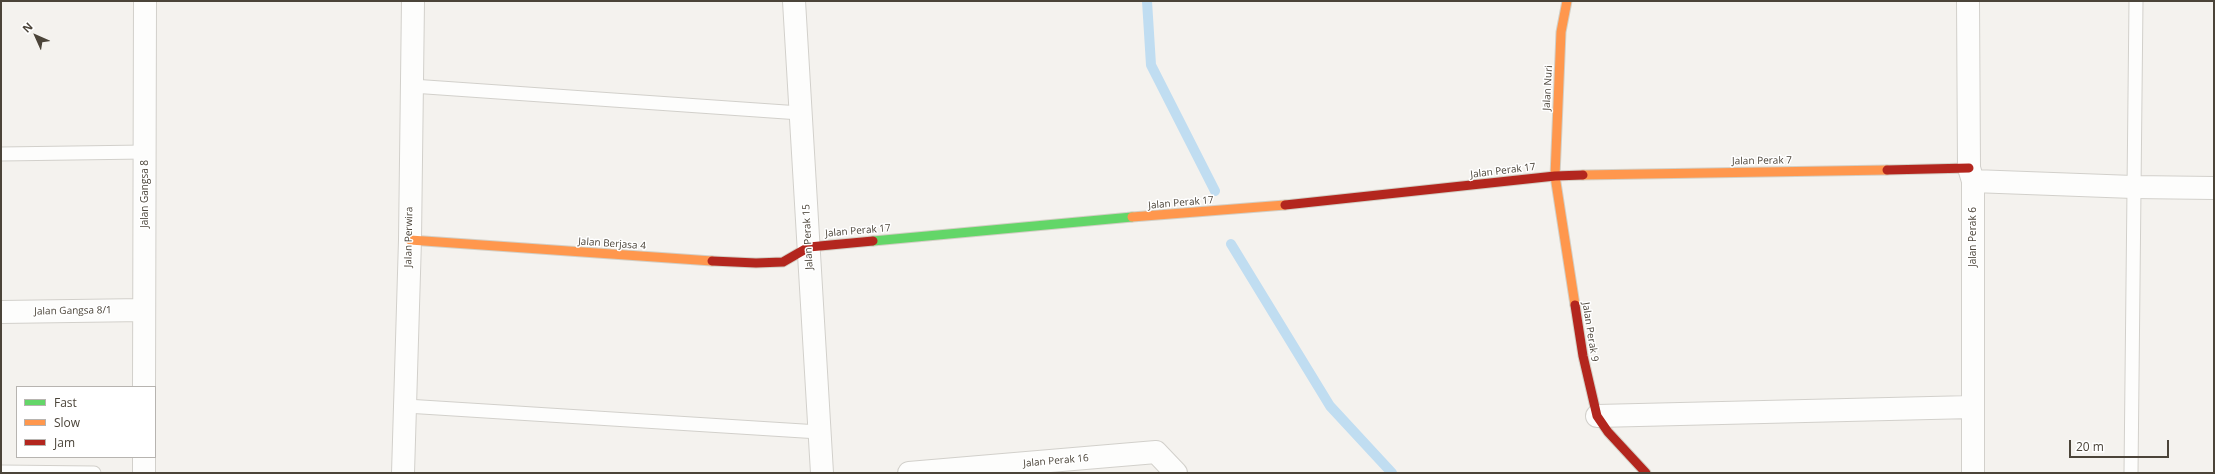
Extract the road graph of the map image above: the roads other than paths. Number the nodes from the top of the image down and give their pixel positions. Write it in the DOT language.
graph roads {
  1 [pos="145,1"];
  2 [pos="413,1"];
  3 [pos="794,1"];
  4 [pos="1567,1"];
  5 [pos="1968,1"];
  6 [pos="2136,1"];
  7 [pos="412,86"];
  8 [pos="800,113"];
  9 [pos="145,152"];
  10 [pos="1,154"];
  11 [pos="1971,174"];
  12 [pos="1555,176"];
  13 [pos="2133,188"];
  14 [pos="2214,188"];
  15 [pos="410,240"];
  16 [pos="809,247"];
  17 [pos="144,310"];
  18 [pos="1,312"];
  19 [pos="144,386"];
  20 [pos="406,406"];
  21 [pos="1972,408"];
  22 [pos="1597,416"];
  23 [pos="820,432"];
  24 [pos="144,458"];
  25 [pos="1051,467"];
  26 [pos="1,472"];
  27 [pos="94,473"];
  28 [pos="144,473"];
  29 [pos="403,473"];
  30 [pos="822,473"];
  31 [pos="909,473"];
  32 [pos="1176,473"];
  33 [pos="1646,473"];
  34 [pos="1973,473"];
  35 [pos="2131,473"];
  1 -- 9 [label="street, Jalan Gangsa 8"];
  2 -- 7 [label="street, Jalan Perwira"];
  3 -- 8 [label="street, Jalan Perak 15"];
  4 -- 12 [label="street, Jalan Nuri"];
  5 -- 11 [label="street, Jalan Perak 6"];
  6 -- 13 [label="lane"];
  7 -- 8 [label="lane"];
  7 -- 15 [label="street, Jalan Perwira"];
  8 -- 16 [label="street, Jalan Perak 15"];
  9 -- 10 [label="lane"];
  9 -- 17 [label="street, Jalan Gangsa 8"];
  11 -- 12 [label="street, Jalan Perak 7"];
  11 -- 13 [label="street"];
  11 -- 21 [label="street, Jalan Perak 6"];
  12 -- 16 [label="street, Jalan Perak 17"];
  12 -- 22 [label="street, Jalan Perak 9"];
  13 -- 14 [label="street"];
  13 -- 35 [label="lane"];
  15 -- 16 [label="street, Jalan Berjasa 4"];
  15 -- 20 [label="street, Jalan Perwira"];
  16 -- 23 [label="street, Jalan Perak 15"];
  17 -- 18 [label="street, Jalan Gangsa 8/1"];
  17 -- 19 [label="street, Jalan Gangsa 8"];
  20 -- 23 [label="lane"];
  20 -- 29 [label="street, Jalan Perwira"];
  21 -- 22 [label="street"];
  21 -- 34 [label="street, Jalan Perak 6"];
  22 -- 33 [label="street, Jalan Perak 9"];
  23 -- 30 [label="street, Jalan Perak 15"];
  24 -- 28 [label="street"];
  25 -- 31 [label="street, Jalan Perak 16"];
  25 -- 32 [label="street, Jalan Perak 16"];
  26 -- 27 [label="lane"];
}
